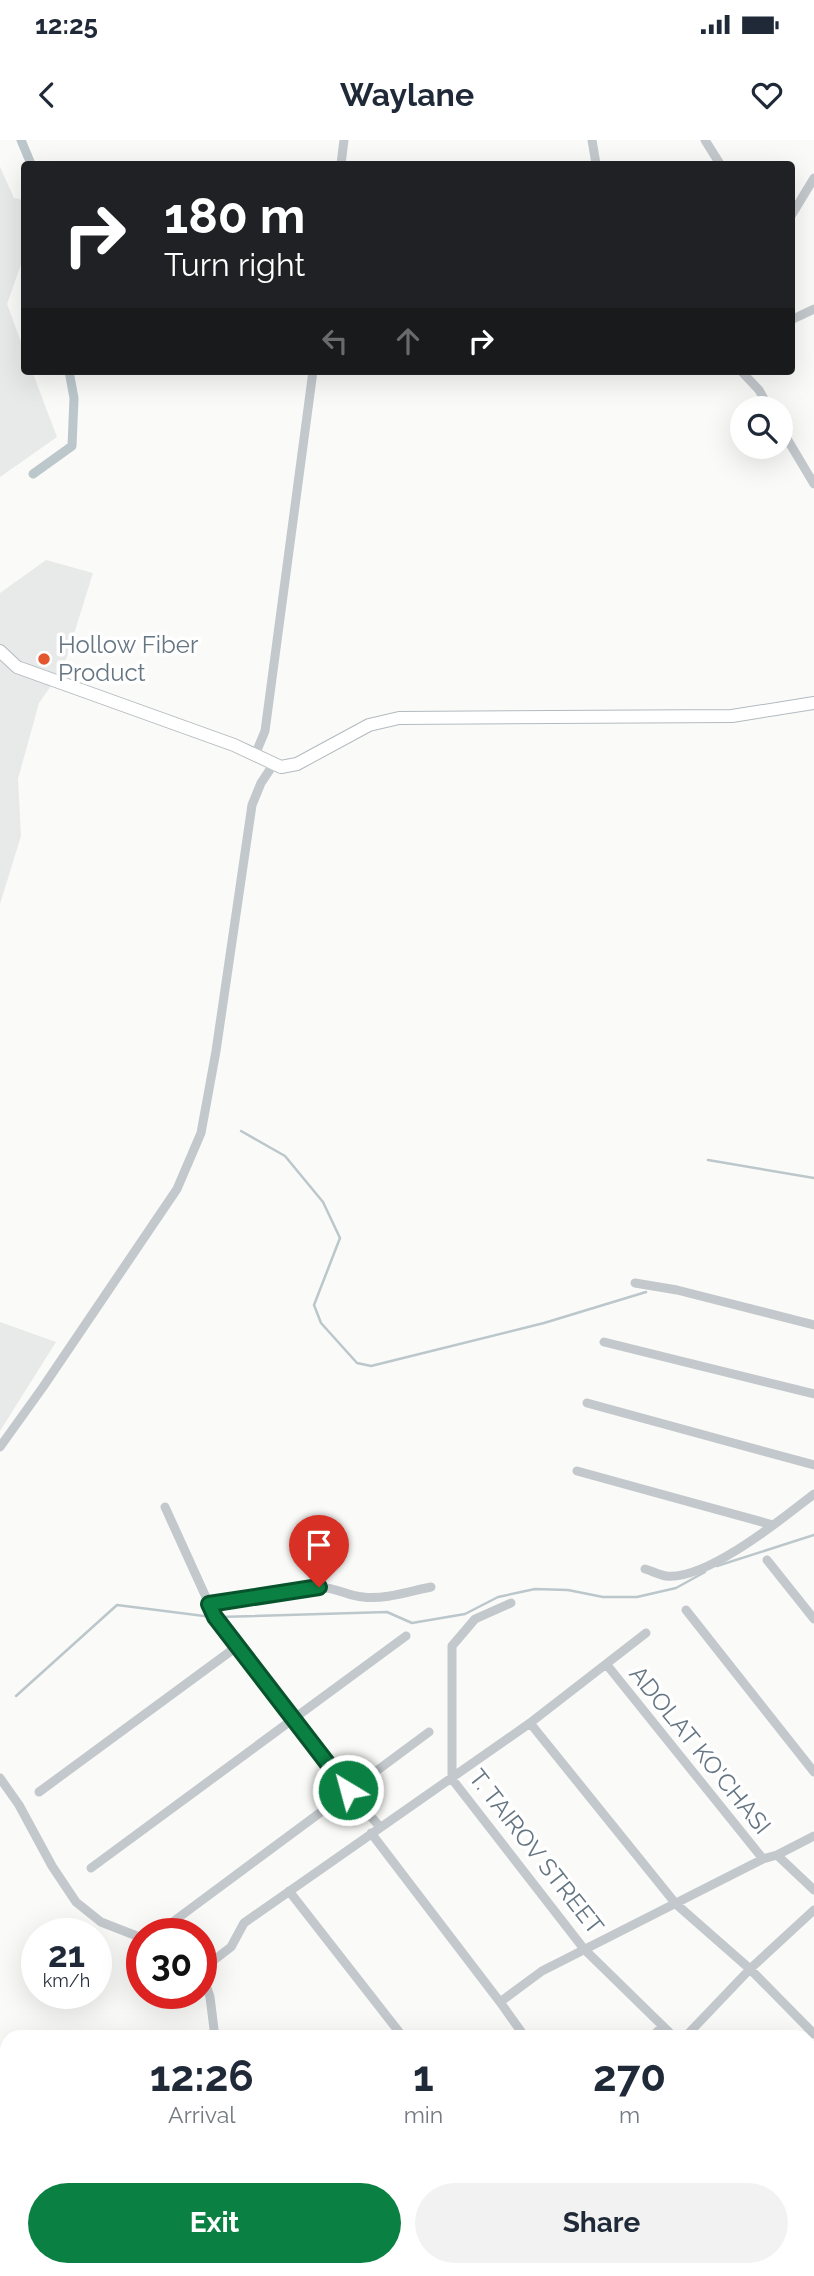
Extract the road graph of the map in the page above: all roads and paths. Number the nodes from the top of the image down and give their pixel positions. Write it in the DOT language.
graph roads {
  1 [pos="344,140"];
  2 [pos="592,140"];
  3 [pos="705,140"];
  4 [pos="341,161"];
  5 [pos="596,161"];
  6 [pos="718,161"];
  7 [pos="814,178"];
  8 [pos="795,209"];
  9 [pos="814,309"];
  10 [pos="795,318"];
  11 [pos="312,375"];
  12 [pos="749,375"];
  13 [pos="762,396"];
  14 [pos="793,449"];
  15 [pos="814,484"];
  16 [pos="0,651"];
  17 [pos="814,703"];
  18 [pos="255,755"];
  19 [pos="273,765"];
  20 [pos="635,1283"];
  21 [pos="814,1325"];
  22 [pos="604,1342"];
  23 [pos="814,1394"];
  24 [pos="587,1403"];
  25 [pos="0,1447"];
  26 [pos="814,1465"];
  27 [pos="576,1471"];
  28 [pos="814,1494"];
  29 [pos="166,1507"];
  30 [pos="773,1525"];
  31 [pos="767,1560"];
  32 [pos="645,1569"];
  33 [pos="431,1587"];
  34 [pos="511,1603"];
  35 [pos="209,1604"];
  36 [pos="686,1610"];
  37 [pos="814,1619"];
  38 [pos="646,1633"];
  39 [pos="406,1636"];
  40 [pos="239,1645"];
  41 [pos="607,1665"];
  42 [pos="295,1719"];
  43 [pos="530,1723"];
  44 [pos="429,1732"];
  45 [pos="814,1772"];
  46 [pos="0,1778"];
  47 [pos="452,1779"];
  48 [pos="348,1790"];
  49 [pos="39,1792"];
  50 [pos="380,1827"];
  51 [pos="371,1833"];
  52 [pos="814,1836"];
  53 [pos="777,1855"];
  54 [pos="763,1859"];
  55 [pos="91,1868"];
  56 [pos="289,1891"];
  57 [pos="814,1891"];
  58 [pos="676,1904"];
  59 [pos="814,1910"];
  60 [pos="178,1918"];
  61 [pos="126,1932"];
  62 [pos="584,1948"];
  63 [pos="750,1969"];
  64 [pos="500,2002"];
  65 [pos="663,2026"];
  66 [pos="214,2030"];
  67 [pos="398,2030"];
  68 [pos="520,2030"];
  69 [pos="659,2030"];
  70 [pos="667,2030"];
  71 [pos="692,2030"];
  72 [pos="810,2030"];
  1 -- 4 [label="street"];
  2 -- 5 [label="street"];
  3 -- 6 [label="street"];
  7 -- 8 [label="street"];
  9 -- 10 [label="street"];
  11 -- 18 [label="street"];
  12 -- 13 [label="street"];
  14 -- 15 [label="street"];
  16 -- 18 [label="street"];
  17 -- 19 [label="street"];
  18 -- 19 [label="street"];
  19 -- 25 [label="street"];
  20 -- 21 [label="street"];
  22 -- 23 [label="street"];
  24 -- 26 [label="street"];
  27 -- 30 [label="street"];
  28 -- 30 [label="street"];
  29 -- 35 [label="street"];
  30 -- 32 [label="street"];
  31 -- 37 [label="street"];
  33 -- 35 [label="street"];
  34 -- 47 [label="street, T. TAIROV STREET"];
  35 -- 40 [label="street"];
  36 -- 45 [label="street"];
  38 -- 41 [label="street"];
  39 -- 42 [label="street"];
  40 -- 42 [label="street"];
  40 -- 49 [label="street"];
  41 -- 43 [label="street"];
  41 -- 54 [label="street, ADOLAT KO'CHASI"];
  42 -- 48 [label="street"];
  42 -- 55 [label="street"];
  43 -- 47 [label="street"];
  43 -- 58 [label="street"];
  44 -- 48 [label="street"];
  46 -- 61 [label="street"];
  47 -- 50 [label="street"];
  47 -- 62 [label="street, T. TAIROV STREET"];
  48 -- 50 [label="street"];
  48 -- 60 [label="street"];
  50 -- 51 [label="street"];
  51 -- 56 [label="street"];
  51 -- 64 [label="street"];
  52 -- 53 [label="street"];
  53 -- 54 [label="street"];
  53 -- 57 [label="street"];
  54 -- 58 [label="street"];
  56 -- 66 [label="street"];
  56 -- 67 [label="street"];
  58 -- 62 [label="street"];
  58 -- 63 [label="street"];
  59 -- 63 [label="street"];
  62 -- 64 [label="street"];
  62 -- 65 [label="street, T. TAIROV STREET"];
  63 -- 71 [label="street"];
  63 -- 72 [label="street"];
  64 -- 68 [label="street"];
  65 -- 69 [label="street"];
  65 -- 70 [label="street, T. TAIROV STREET"];
}
